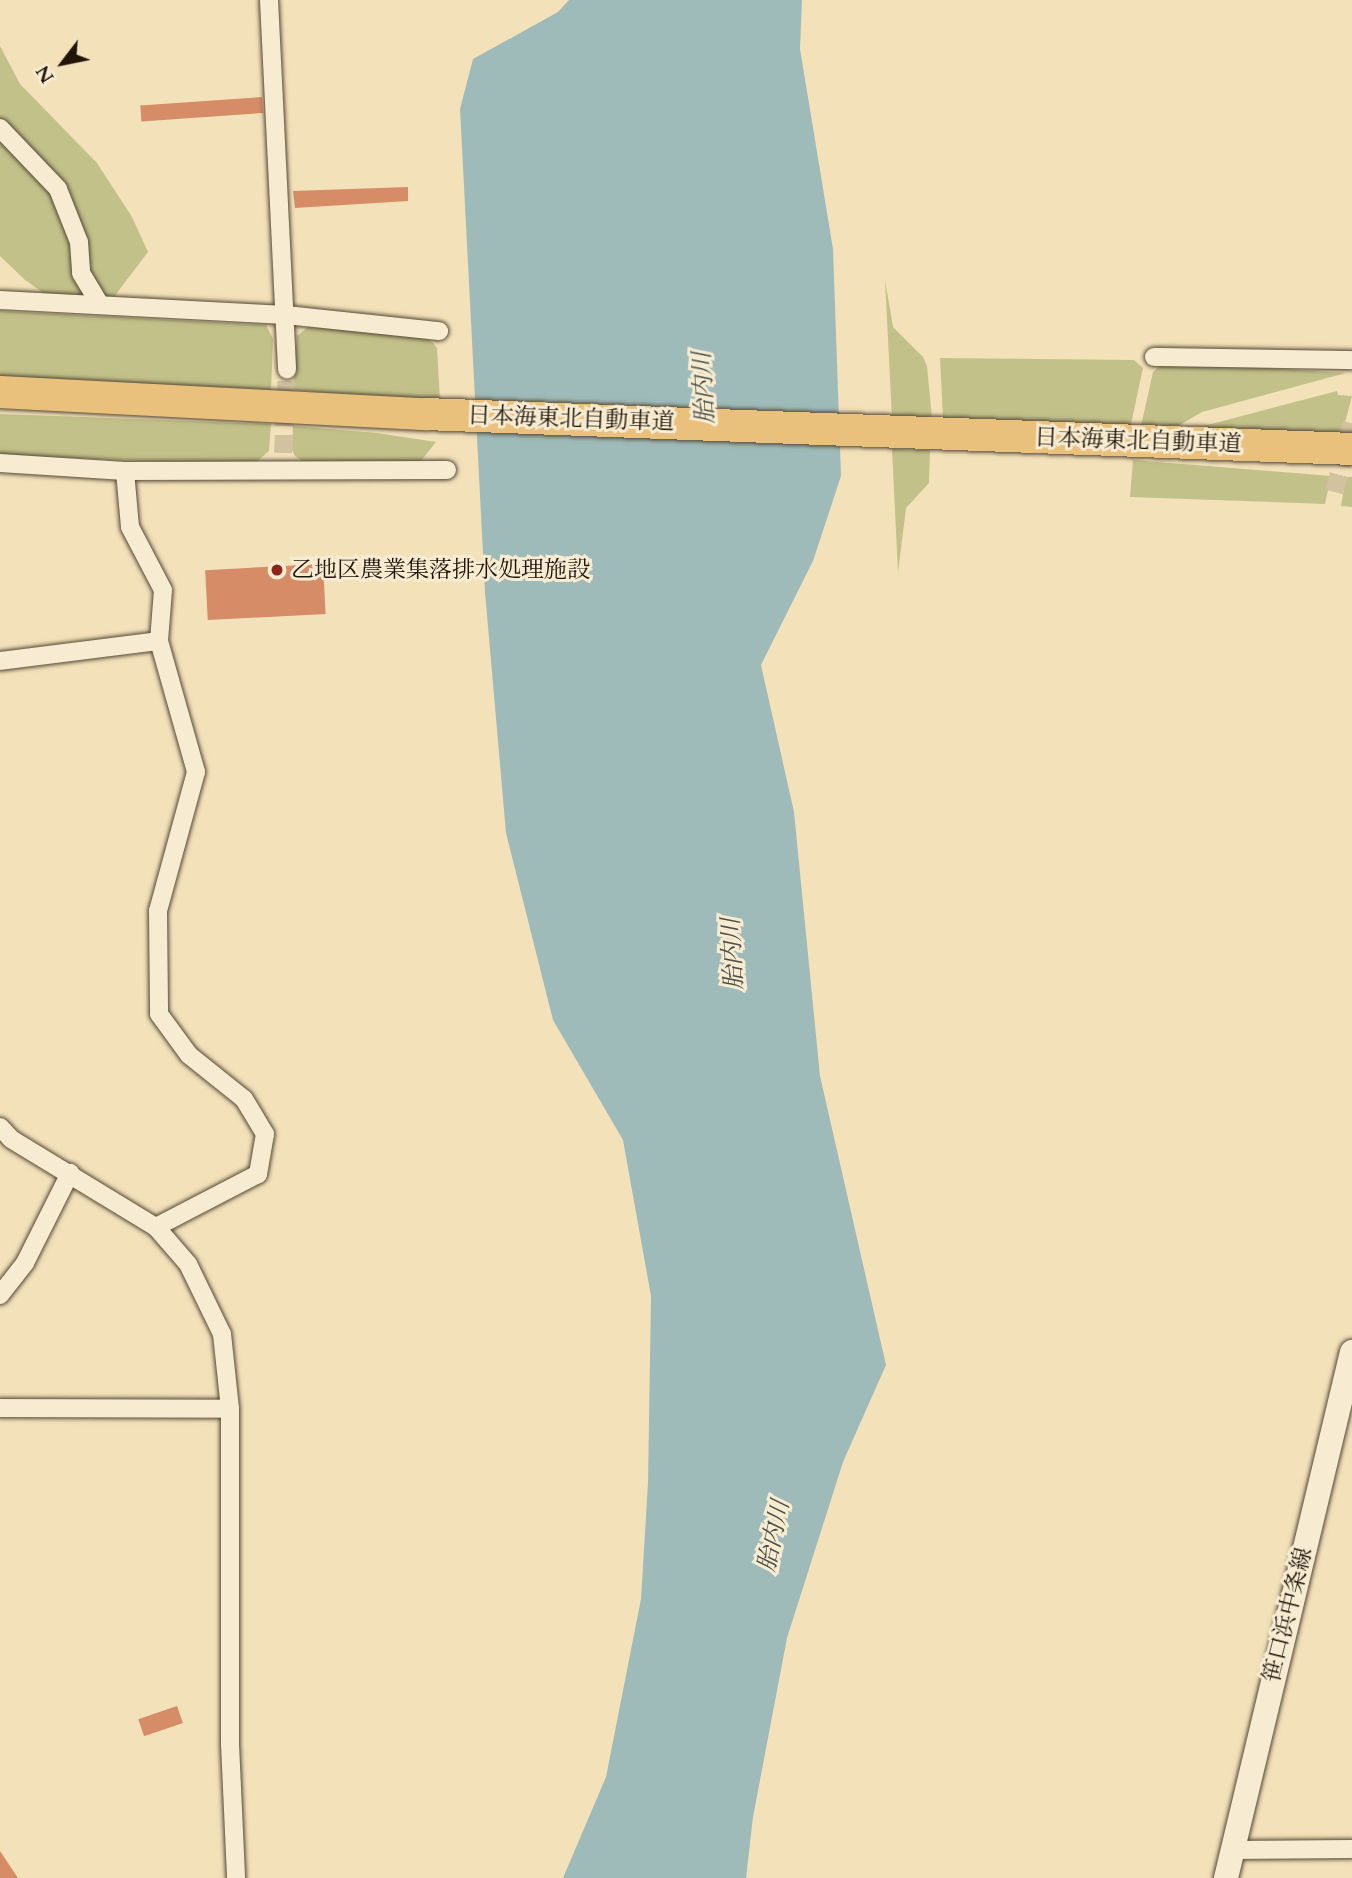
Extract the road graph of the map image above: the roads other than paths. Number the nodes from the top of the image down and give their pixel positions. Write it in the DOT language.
graph roads {
  1 [pos="269,0"];
  2 [pos="0,128"];
  3 [pos="0,300"];
  4 [pos="100,305"];
  5 [pos="286,315"];
  6 [pos="439,331"];
  7 [pos="1154,357"];
  8 [pos="1352,360"];
  9 [pos="287,370"];
  10 [pos="0,392"];
  11 [pos="1352,449"];
  12 [pos="0,463"];
  13 [pos="447,470"];
  14 [pos="125,471"];
  15 [pos="159,640"];
  16 [pos="0,661"];
  17 [pos="0,1128"];
  18 [pos="70,1173"];
  19 [pos="156,1227"];
  20 [pos="0,1295"];
  21 [pos="1352,1352"];
  22 [pos="0,1408"];
  23 [pos="230,1409"];
  24 [pos="1352,1849"];
  25 [pos="1233,1850"];
  26 [pos="236,1878"];
  27 [pos="1226,1878"];
  1 -- 5 [label="street"];
  2 -- 4 [label="street"];
  3 -- 4 [label="street"];
  4 -- 5 [label="street"];
  5 -- 6 [label="street"];
  5 -- 9 [label="street"];
  7 -- 8 [label="street"];
  10 -- 11 [label="highway, 日本海東北自動車道"];
  12 -- 14 [label="street"];
  13 -- 14 [label="street"];
  14 -- 15 [label="street"];
  15 -- 16 [label="street"];
  15 -- 19 [label="street"];
  17 -- 18 [label="street"];
  18 -- 19 [label="street"];
  18 -- 20 [label="street"];
  19 -- 23 [label="street"];
  21 -- 25 [label="main road, 笹口浜中条線"];
  22 -- 23 [label="street"];
  23 -- 26 [label="street"];
  24 -- 25 [label="street"];
  25 -- 27 [label="main road, 笹口浜中条線"];
}
